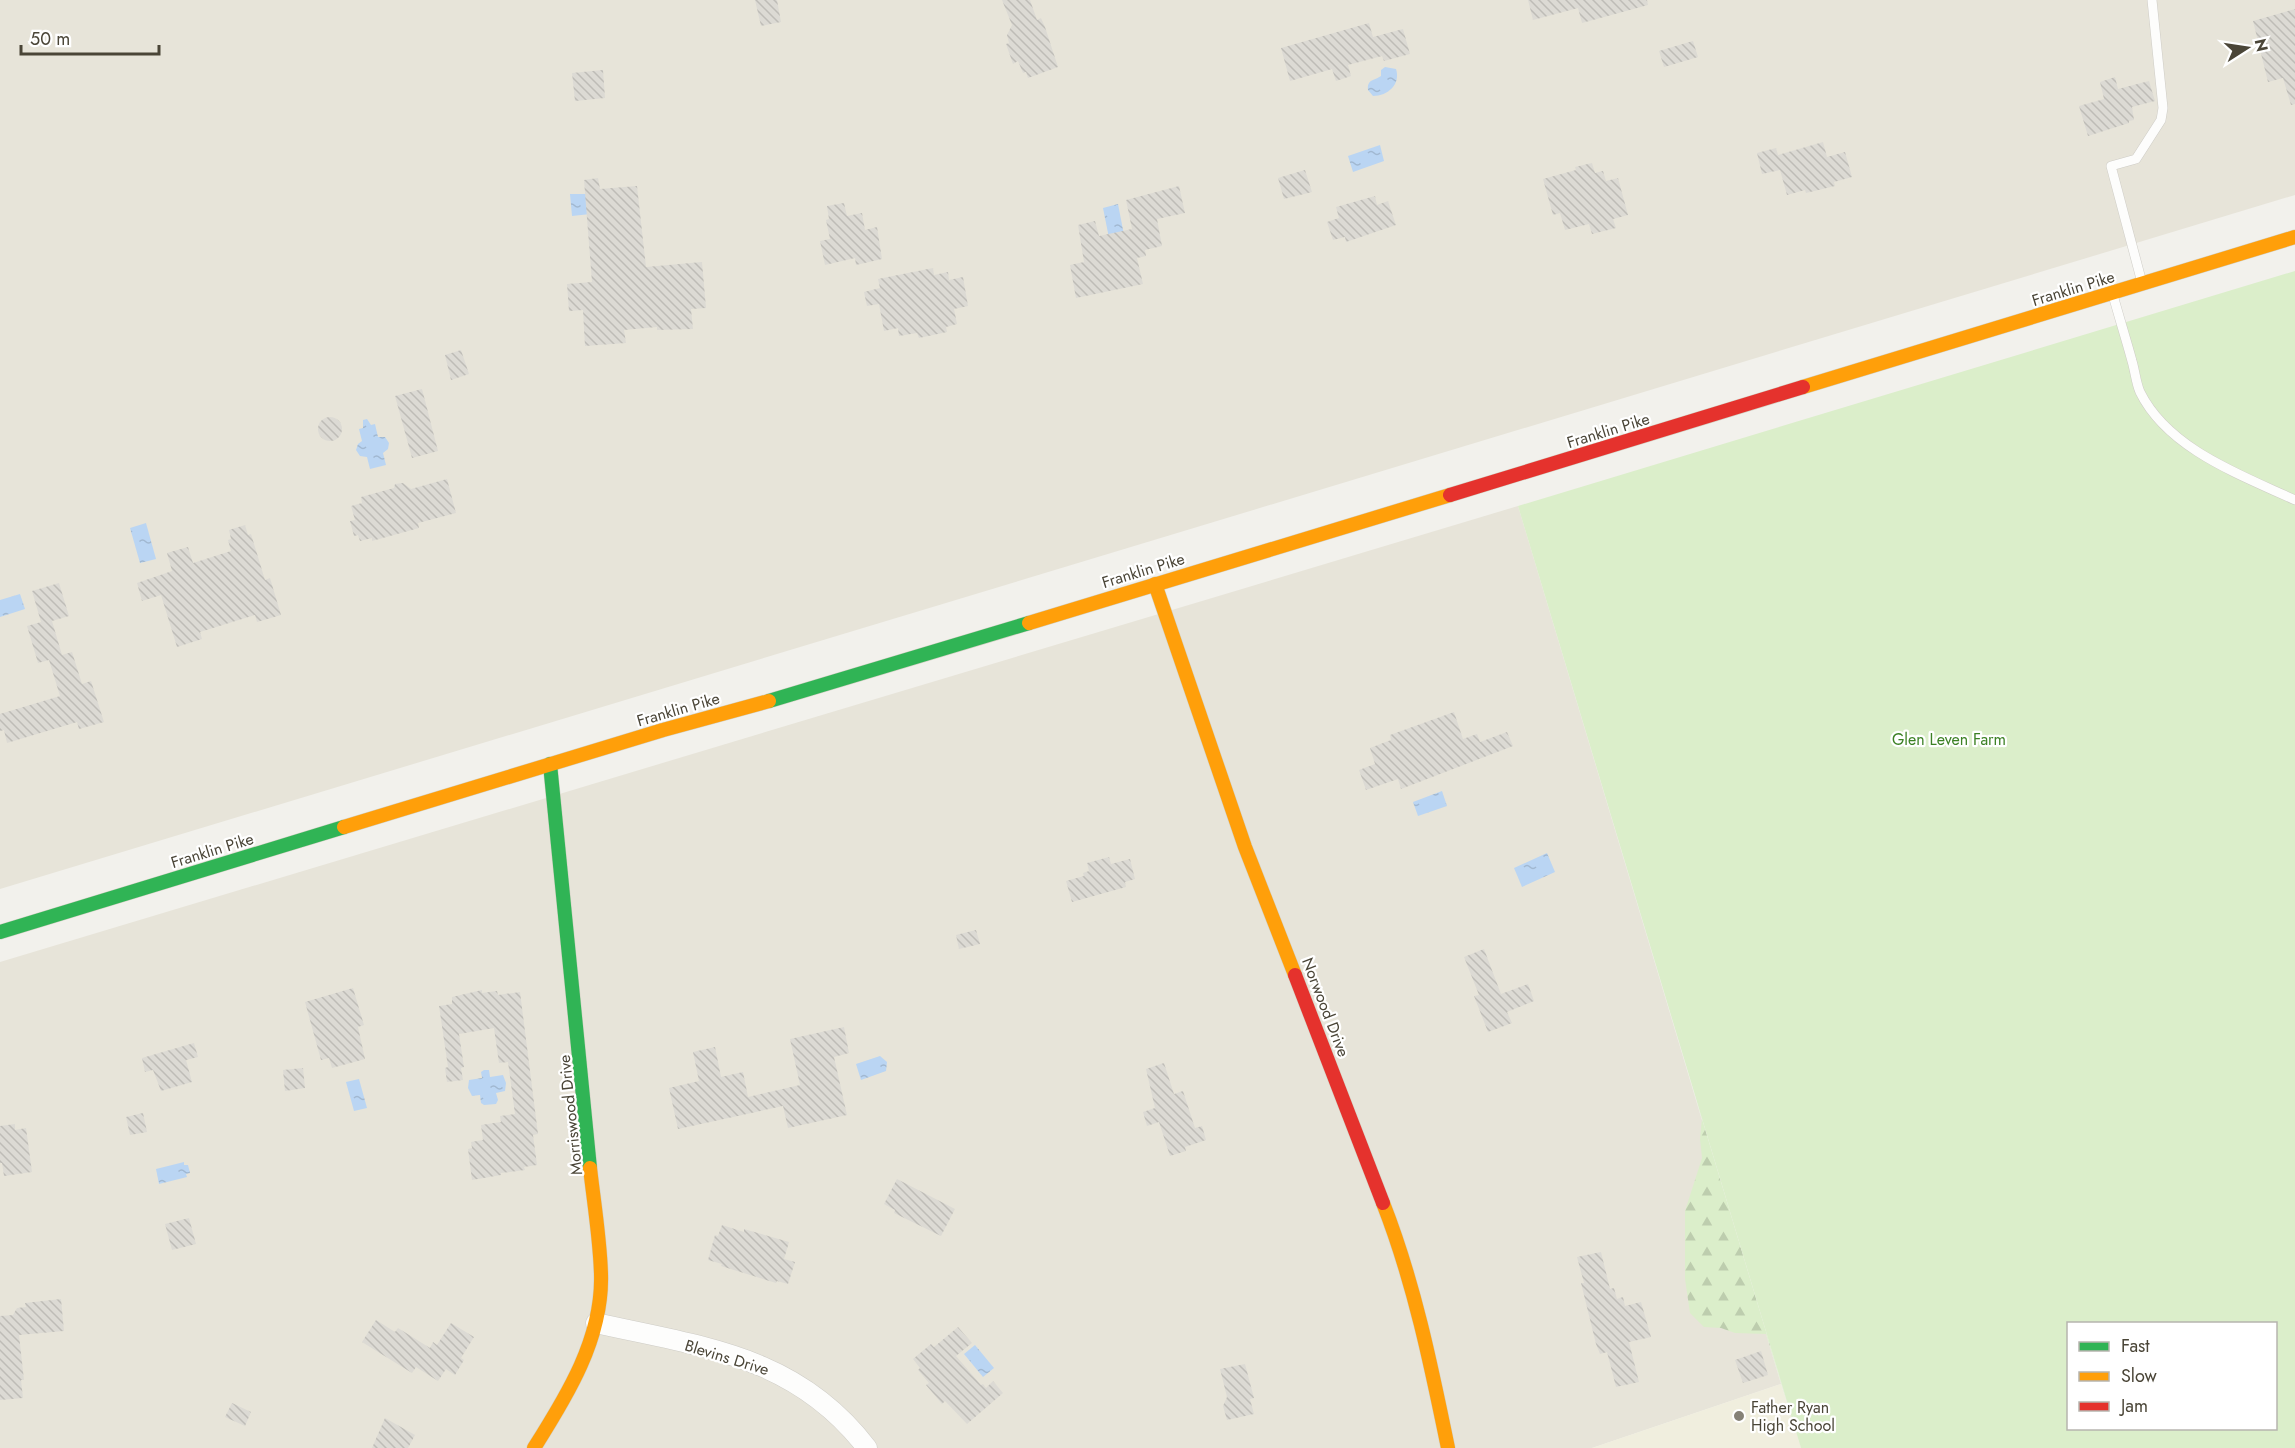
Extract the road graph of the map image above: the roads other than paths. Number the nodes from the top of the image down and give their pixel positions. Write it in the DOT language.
graph roads {
  1 [pos="2152,0"];
  2 [pos="2295,237"];
  3 [pos="2143,284"];
  4 [pos="2112,293"];
  5 [pos="2295,500"];
  6 [pos="1155,584"];
  7 [pos="550,764"];
  8 [pos="0,932"];
  9 [pos="596,1323"];
  10 [pos="534,1448"];
  11 [pos="867,1448"];
  12 [pos="1448,1448"];
  1 -- 3 [label="lane"];
  2 -- 3 [label="main road, Franklin Pike"];
  3 -- 4 [label="main road, Franklin Pike"];
  4 -- 5 [label="lane"];
  4 -- 6 [label="main road, Franklin Pike"];
  6 -- 7 [label="main road, Franklin Pike"];
  6 -- 12 [label="main road, Norwood Drive"];
  7 -- 8 [label="main road, Franklin Pike"];
  7 -- 9 [label="main road, Morriswood Drive"];
  9 -- 10 [label="main road, Morriswood Drive"];
  9 -- 11 [label="street, Blevins Drive"];
}
